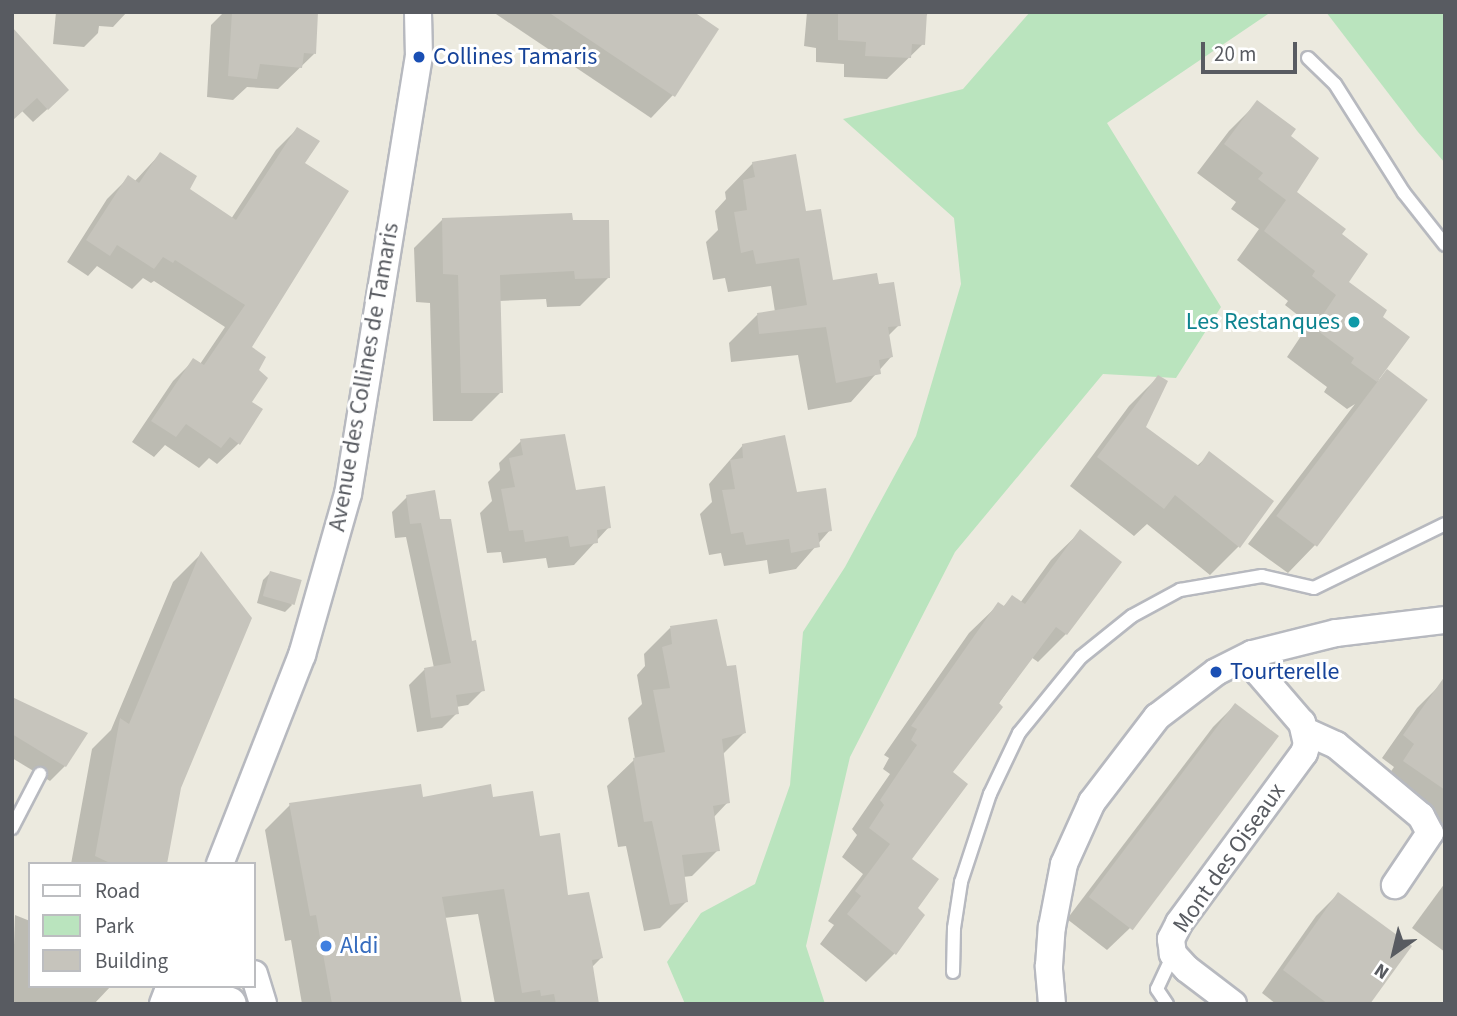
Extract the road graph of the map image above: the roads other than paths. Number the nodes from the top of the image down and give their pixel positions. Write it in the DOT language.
graph roads {
  1 [pos="418,12"];
  2 [pos="1308,58"];
  3 [pos="1445,245"];
  4 [pos="1445,524"];
  5 [pos="1445,620"];
  6 [pos="1252,654"];
  7 [pos="1307,732"];
  8 [pos="40,774"];
  9 [pos="242,811"];
  10 [pos="12,828"];
  11 [pos="221,862"];
  12 [pos="237,862"];
  13 [pos="1395,885"];
  14 [pos="1173,954"];
  15 [pos="953,972"];
  16 [pos="256,981"];
  17 [pos="189,996"];
  18 [pos="163,1004"];
  19 [pos="230,1004"];
  20 [pos="263,1004"];
  21 [pos="1052,1004"];
  22 [pos="1167,1004"];
  23 [pos="1233,1004"];
  1 -- 9 [label="street, Avenue des Collines de Tamaris"];
  2 -- 3 [label="lane"];
  4 -- 15 [label="lane"];
  5 -- 6 [label="street"];
  6 -- 7 [label="street"];
  6 -- 21 [label="street"];
  7 -- 13 [label="street"];
  7 -- 14 [label="street, Mont des Oiseaux"];
  8 -- 10 [label="lane"];
  9 -- 11 [label="street, Avenue des Collines de Tamaris"];
  9 -- 12 [label="street, Avenue des Collines de Tamaris"];
  14 -- 22 [label="lane"];
  14 -- 23 [label="street, Mont des Oiseaux"];
  16 -- 20 [label="street"];
  17 -- 18 [label="street"];
  17 -- 19 [label="street"];
}
